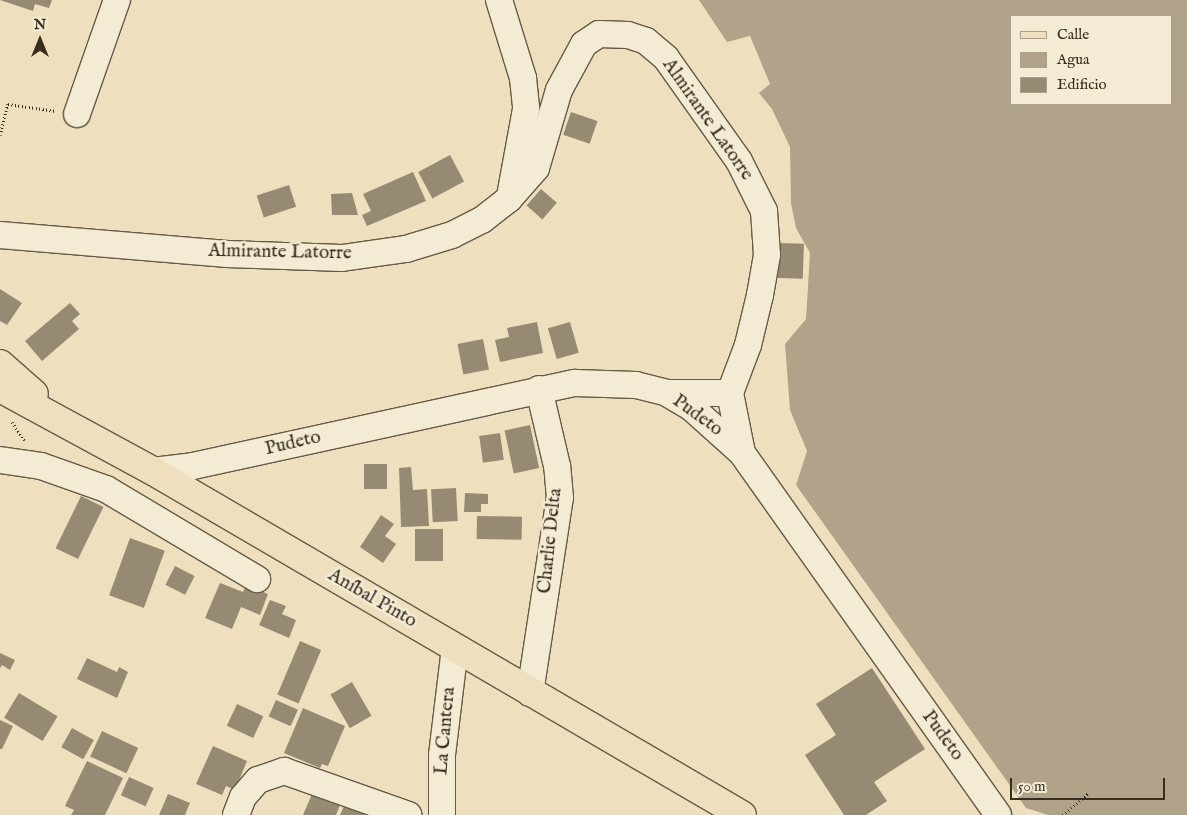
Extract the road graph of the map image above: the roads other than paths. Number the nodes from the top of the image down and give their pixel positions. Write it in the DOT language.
graph roads {
  1 [pos="117,0"];
  2 [pos="499,0"];
  3 [pos="77,114"];
  4 [pos="509,199"];
  5 [pos="0,235"];
  6 [pos="0,364"];
  7 [pos="0,388"];
  8 [pos="539,389"];
  9 [pos="730,393"];
  10 [pos="667,394"];
  11 [pos="65,422"];
  12 [pos="742,453"];
  13 [pos="0,460"];
  14 [pos="153,471"];
  15 [pos="258,578"];
  16 [pos="455,648"];
  17 [pos="530,694"];
  18 [pos="236,815"];
  19 [pos="408,815"];
  20 [pos="442,815"];
  21 [pos="742,815"];
  22 [pos="998,815"];
  1 -- 3 [label="street"];
  2 -- 4 [label="street"];
  4 -- 5 [label="street, Almirante Latorre"];
  4 -- 9 [label="street, Almirante Latorre"];
  6 -- 11 [label="main road"];
  7 -- 11 [label="main road, Aníbal Pinto"];
  8 -- 10 [label="street, Pudeto"];
  8 -- 14 [label="street, Pudeto"];
  8 -- 17 [label="street, Charlie Delta"];
  9 -- 10 [label="street"];
  9 -- 12 [label="street"];
  10 -- 12 [label="street, Pudeto"];
  11 -- 14 [label="main road, Aníbal Pinto"];
  12 -- 22 [label="street, Pudeto"];
  13 -- 15 [label="street"];
  14 -- 16 [label="main road, Aníbal Pinto"];
  16 -- 17 [label="main road, Aníbal Pinto"];
  16 -- 20 [label="street, La Cantera"];
  17 -- 21 [label="main road, Aníbal Pinto"];
  18 -- 19 [label="street"];
}
